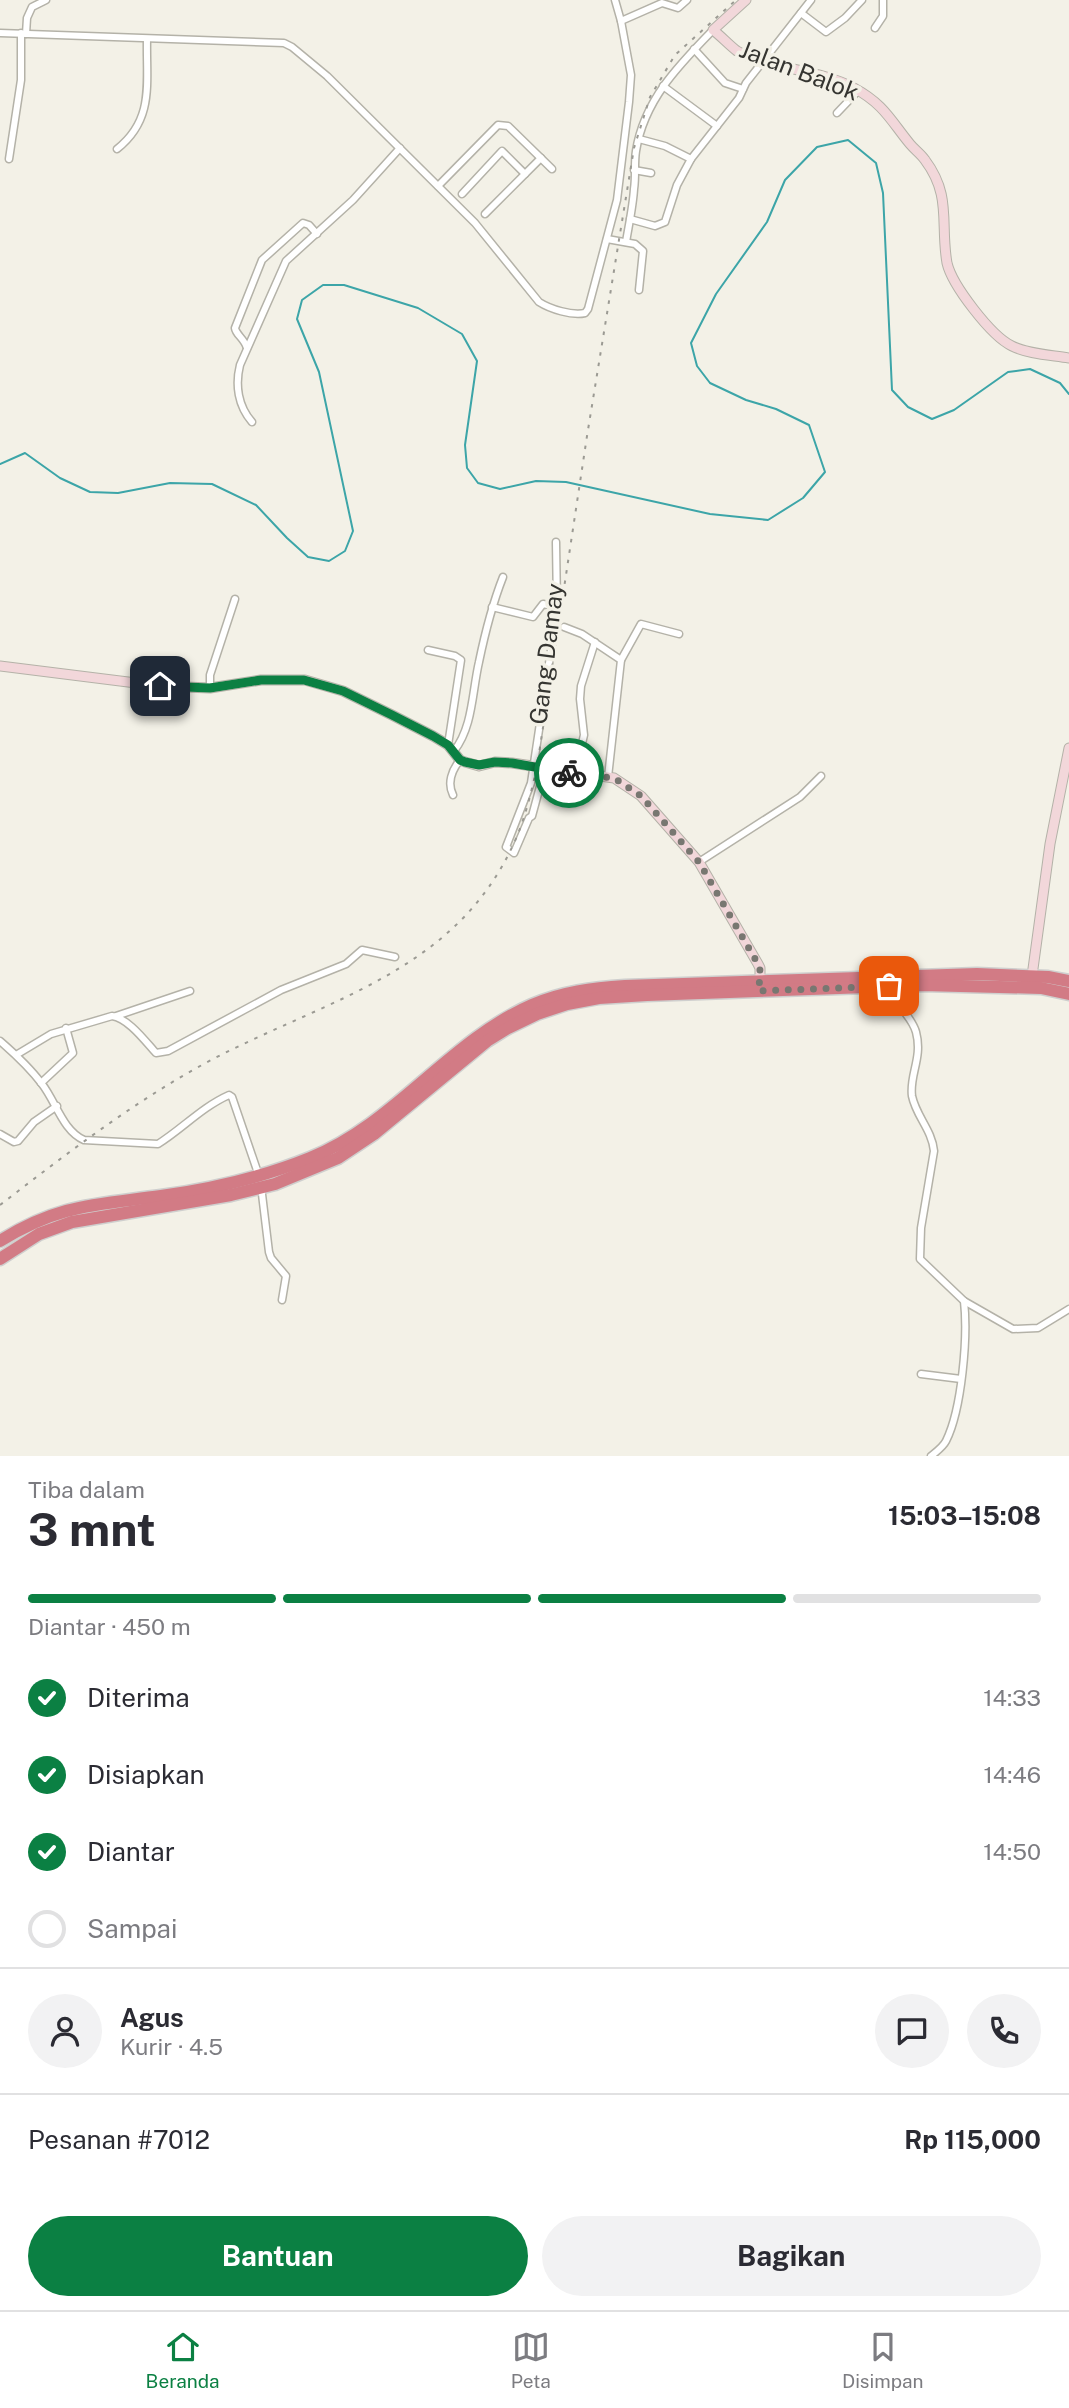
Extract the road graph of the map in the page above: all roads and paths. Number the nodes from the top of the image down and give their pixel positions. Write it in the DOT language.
graph roads {
  1 [pos="46,0"];
  2 [pos="615,0"];
  3 [pos="687,0"];
  4 [pos="746,0"];
  5 [pos="811,0"];
  6 [pos="862,0"];
  7 [pos="883,0"];
  8 [pos="802,13"];
  9 [pos="621,21"];
  10 [pos="875,28"];
  11 [pos="713,30"];
  12 [pos="0,33"];
  13 [pos="23,34"];
  14 [pos="146,38"];
  15 [pos="694,49"];
  16 [pos="764,60"];
  17 [pos="663,86"];
  18 [pos="743,89"];
  19 [pos="858,91"];
  20 [pos="837,113"];
  21 [pos="717,126"];
  22 [pos="639,139"];
  23 [pos="400,148"];
  24 [pos="117,149"];
  25 [pos="541,158"];
  26 [pos="9,159"];
  27 [pos="691,159"];
  28 [pos="552,169"];
  29 [pos="634,170"];
  30 [pos="651,173"];
  31 [pos="525,174"];
  32 [pos="438,186"];
  33 [pos="462,194"];
  34 [pos="485,214"];
  35 [pos="630,219"];
  36 [pos="317,234"];
  37 [pos="607,239"];
  38 [pos="626,242"];
  39 [pos="639,290"];
  40 [pos="247,348"];
  41 [pos="1069,358"];
  42 [pos="252,422"];
  43 [pos="556,542"];
  44 [pos="503,578"];
  45 [pos="235,599"];
  46 [pos="492,607"];
  47 [pos="557,607"];
  48 [pos="565,627"];
  49 [pos="679,634"];
  50 [pos="595,642"];
  51 [pos="428,650"];
  52 [pos="621,660"];
  53 [pos="0,666"];
  54 [pos="210,688"];
  55 [pos="451,748"];
  56 [pos="1069,748"];
  57 [pos="460,760"];
  58 [pos="533,766"];
  59 [pos="545,768"];
  60 [pos="575,774"];
  61 [pos="821,776"];
  62 [pos="608,777"];
  63 [pos="453,795"];
  64 [pos="699,862"];
  65 [pos="395,957"];
  66 [pos="1032,976"];
  67 [pos="1069,981"];
  68 [pos="760,986"];
  69 [pos="889,986"];
  70 [pos="190,991"];
  71 [pos="1069,994"];
  72 [pos="116,1016"];
  73 [pos="66,1028"];
  74 [pos="0,1041"];
  75 [pos="16,1055"];
  76 [pos="41,1083"];
  77 [pos="57,1107"];
  78 [pos="0,1134"];
  79 [pos="261,1182"];
  80 [pos="0,1241"];
  81 [pos="0,1259"];
  82 [pos="282,1300"];
  83 [pos="964,1301"];
  84 [pos="1069,1309"];
  85 [pos="921,1374"];
  86 [pos="961,1379"];
  87 [pos="930,1456"];
  1 -- 13 [label="street"];
  2 -- 9 [label="street"];
  3 -- 9 [label="street"];
  4 -- 11 [label="street"];
  5 -- 8 [label="street"];
  6 -- 8 [label="street"];
  7 -- 10 [label="street"];
  8 -- 16 [label="street"];
  9 -- 37 [label="street"];
  11 -- 15 [label="street"];
  11 -- 16 [label="street, Jalan Balok"];
  12 -- 13 [label="street"];
  13 -- 14 [label="street"];
  13 -- 26 [label="street"];
  14 -- 23 [label="street"];
  14 -- 24 [label="street"];
  15 -- 17 [label="street"];
  15 -- 18 [label="street"];
  16 -- 18 [label="street"];
  16 -- 19 [label="street, Jalan Balok"];
  17 -- 21 [label="street"];
  17 -- 22 [label="street"];
  18 -- 21 [label="street"];
  19 -- 20 [label="street"];
  19 -- 41 [label="street, Jalan Balok"];
  21 -- 27 [label="street"];
  22 -- 27 [label="street"];
  22 -- 29 [label="street"];
  23 -- 32 [label="street"];
  23 -- 36 [label="street"];
  25 -- 28 [label="street"];
  25 -- 31 [label="street"];
  25 -- 32 [label="street"];
  27 -- 35 [label="street"];
  29 -- 30 [label="street"];
  29 -- 35 [label="street"];
  31 -- 33 [label="street"];
  31 -- 34 [label="street"];
  32 -- 37 [label="street"];
  35 -- 38 [label="street"];
  36 -- 40 [label="street"];
  36 -- 40 [label="street"];
  37 -- 38 [label="street"];
  38 -- 39 [label="street"];
  40 -- 42 [label="street"];
  43 -- 47 [label="street, Gang Damay"];
  44 -- 46 [label="street"];
  45 -- 54 [label="street"];
  46 -- 47 [label="street"];
  46 -- 55 [label="street"];
  47 -- 58 [label="street, Gang Damay"];
  48 -- 50 [label="street"];
  49 -- 52 [label="street"];
  50 -- 52 [label="street"];
  50 -- 60 [label="street"];
  51 -- 55 [label="street"];
  52 -- 62 [label="street"];
  53 -- 54 [label="street"];
  54 -- 55 [label="street"];
  55 -- 57 [label="street"];
  56 -- 66 [label="street"];
  57 -- 58 [label="street"];
  57 -- 63 [label="street"];
  58 -- 59 [label="street"];
  58 -- 59 [label="street, Gang Damay"];
  59 -- 60 [label="street"];
  60 -- 62 [label="street"];
  61 -- 64 [label="street"];
  62 -- 64 [label="street"];
  64 -- 68 [label="street"];
  65 -- 72 [label="street"];
  66 -- 67 [label="highway"];
  66 -- 68 [label="highway"];
  68 -- 69 [label="highway"];
  68 -- 79 [label="highway"];
  69 -- 71 [label="highway"];
  69 -- 83 [label="street"];
  70 -- 72 [label="street"];
  72 -- 73 [label="street"];
  73 -- 75 [label="street"];
  73 -- 76 [label="street"];
  74 -- 75 [label="street"];
  75 -- 76 [label="street"];
  76 -- 77 [label="street"];
  77 -- 78 [label="street"];
  77 -- 79 [label="street"];
  79 -- 80 [label="highway"];
  79 -- 81 [label="highway"];
  79 -- 82 [label="street"];
  83 -- 84 [label="street"];
  83 -- 86 [label="street"];
  85 -- 86 [label="street"];
  86 -- 87 [label="street"];
}
